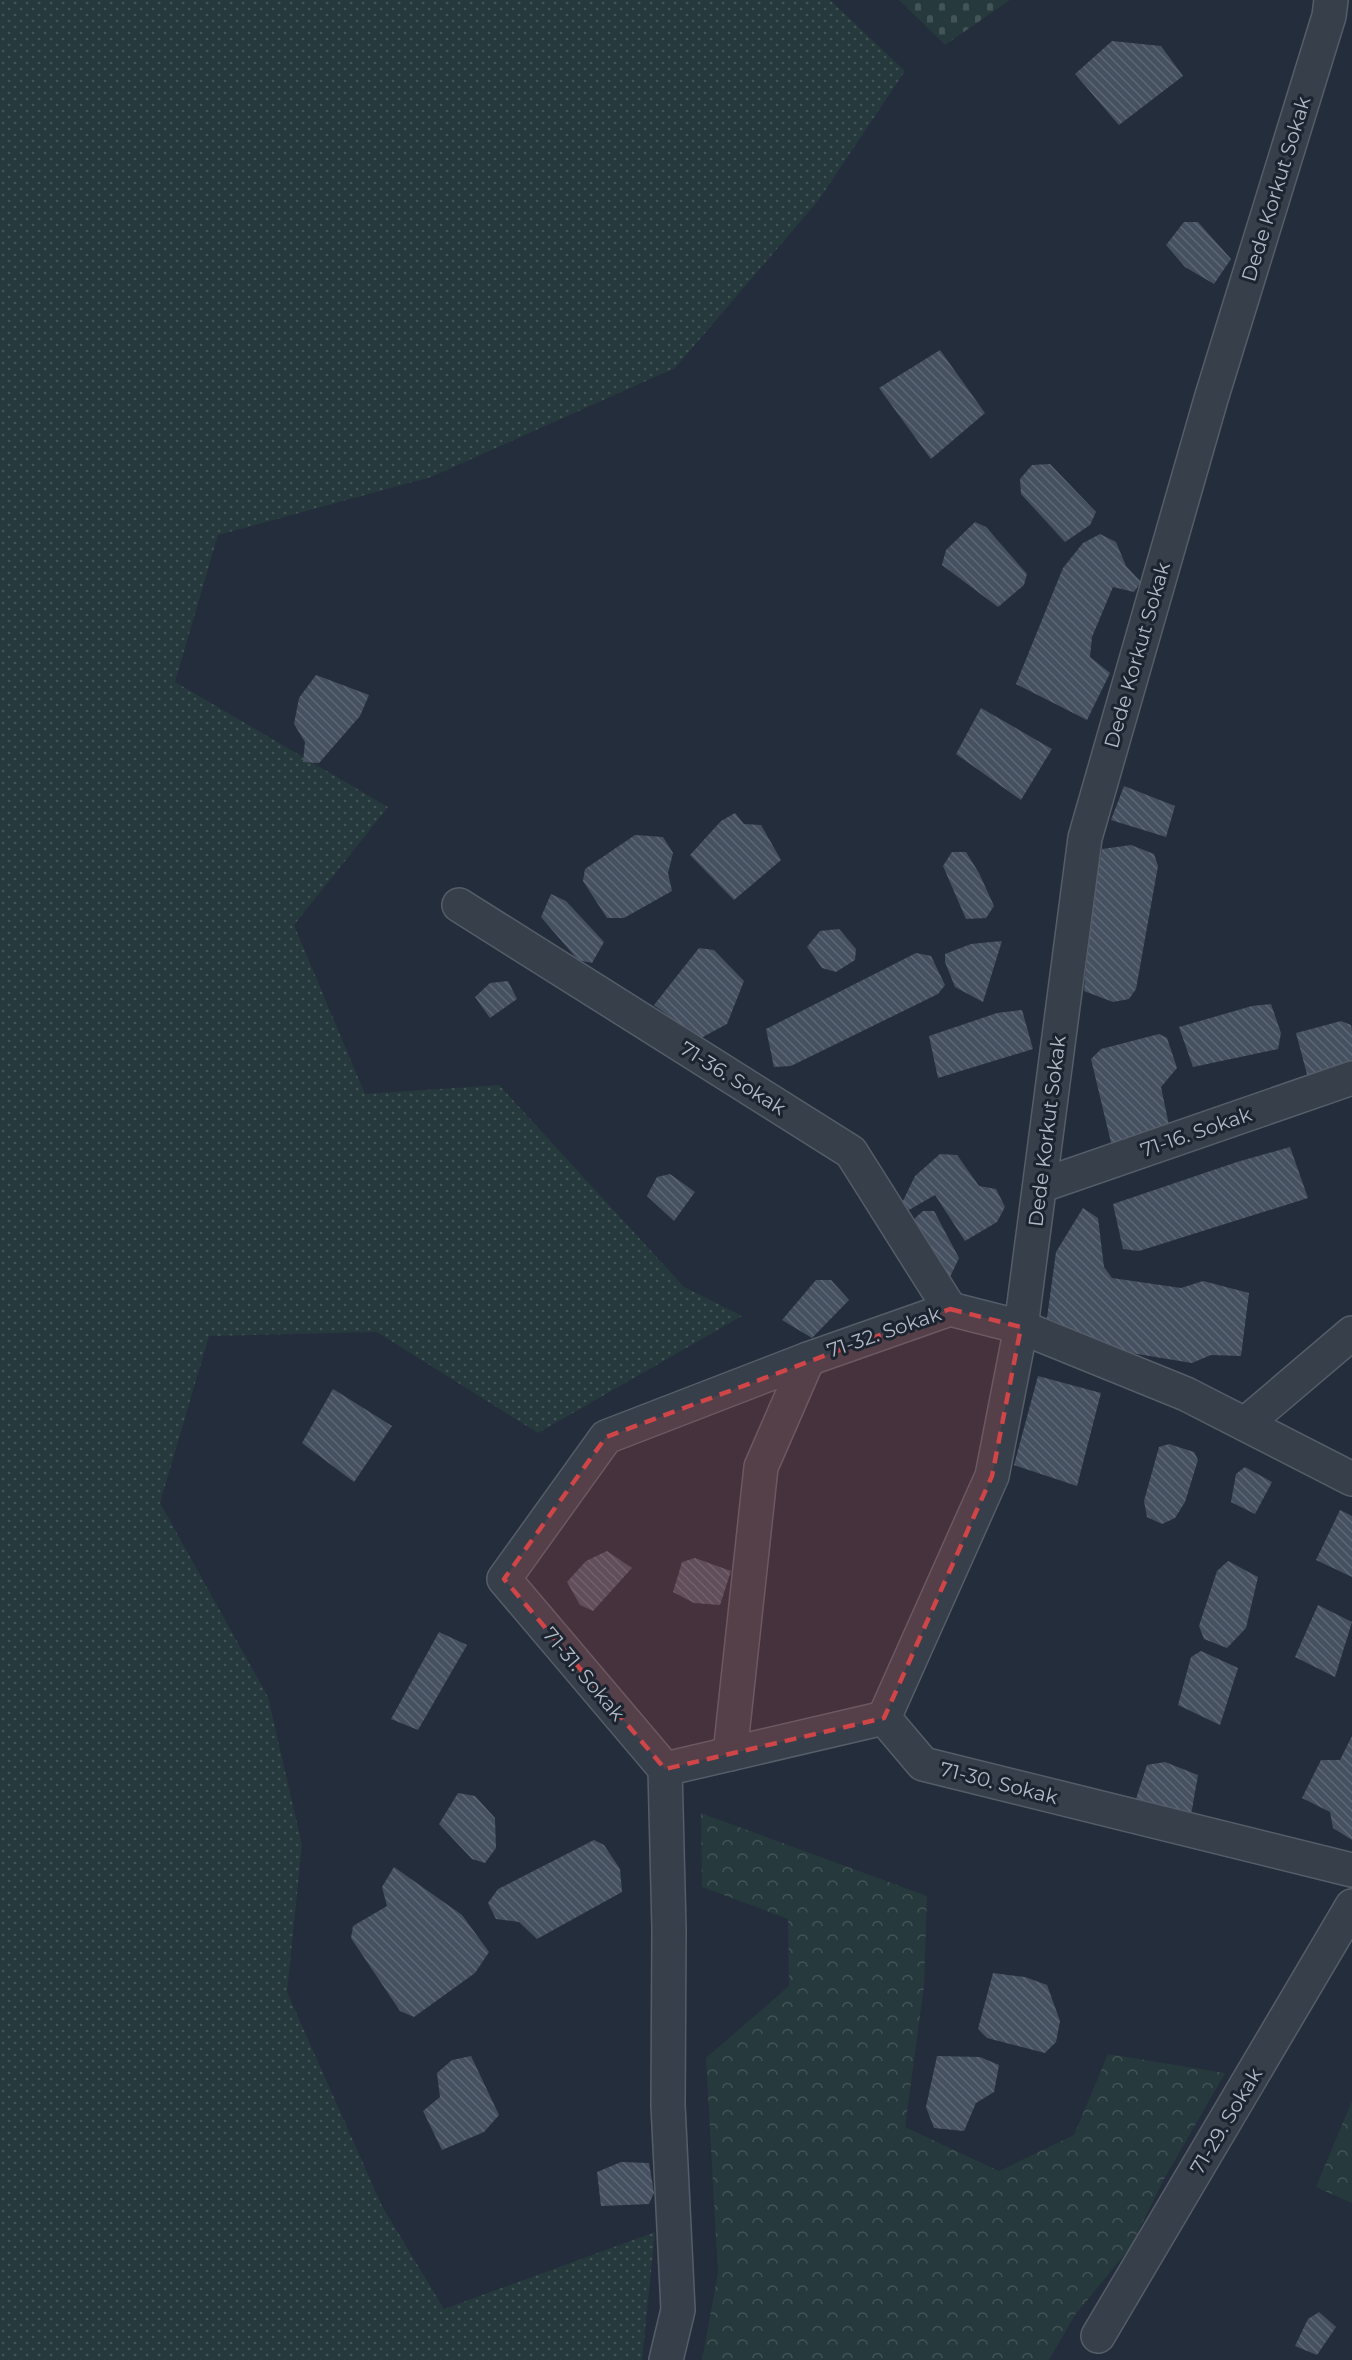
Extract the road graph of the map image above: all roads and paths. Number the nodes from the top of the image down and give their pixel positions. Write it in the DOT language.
graph roads {
  1 [pos="1331,0"];
  2 [pos="459,905"];
  3 [pos="1352,1078"];
  4 [pos="1040,1186"];
  5 [pos="950,1309"];
  6 [pos="1021,1327"];
  7 [pos="1352,1333"];
  8 [pos="808,1359"];
  9 [pos="1245,1424"];
  10 [pos="1352,1479"];
  11 [pos="884,1718"];
  12 [pos="730,1754"];
  13 [pos="665,1769"];
  14 [pos="1352,1870"];
  15 [pos="1352,1906"];
  16 [pos="1098,2336"];
  17 [pos="666,2360"];
  1 -- 4 [label="street, Dede Korkut Sokak"];
  2 -- 5 [label="street, 71-36. Sokak"];
  3 -- 4 [label="street, 71-16. Sokak"];
  4 -- 6 [label="street, Dede Korkut Sokak"];
  5 -- 6 [label="street, 71-32. Sokak"];
  5 -- 8 [label="street, 71-32. Sokak"];
  6 -- 9 [label="street, 71-32. Sokak"];
  6 -- 11 [label="street"];
  7 -- 9 [label="street"];
  8 -- 12 [label="street, 71-32. Sokak"];
  8 -- 13 [label="street, 71-31. Sokak"];
  9 -- 10 [label="street, 71-32. Sokak"];
  11 -- 12 [label="street"];
  11 -- 14 [label="street, 71-30. Sokak"];
  12 -- 13 [label="street"];
  13 -- 17 [label="street"];
  15 -- 16 [label="street, 71-29. Sokak"];
}
